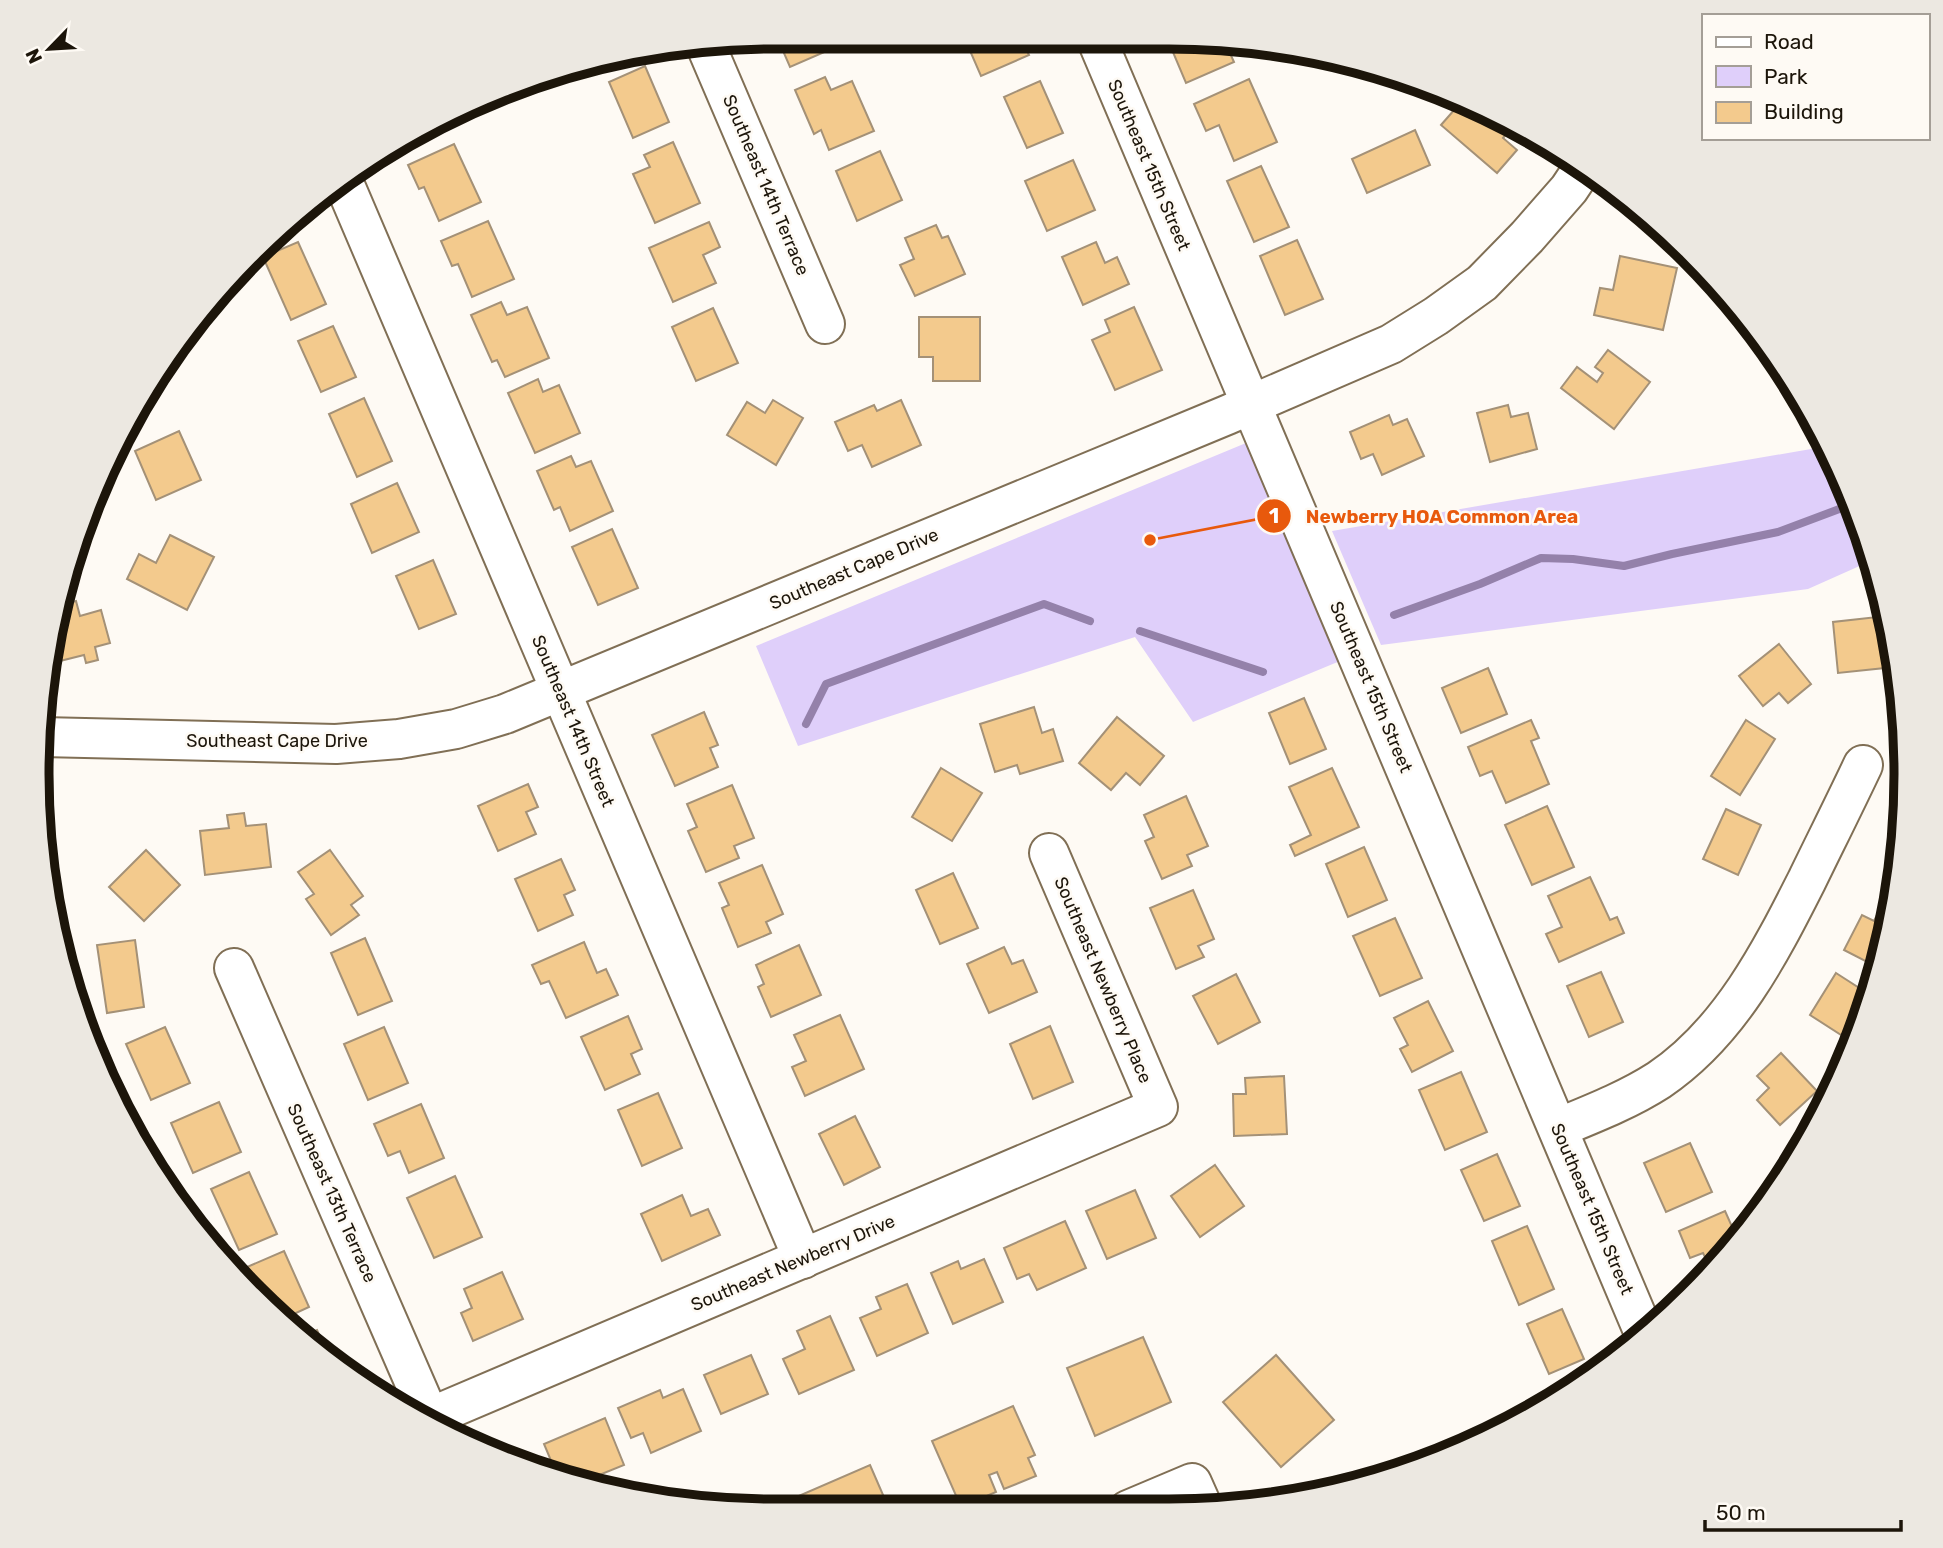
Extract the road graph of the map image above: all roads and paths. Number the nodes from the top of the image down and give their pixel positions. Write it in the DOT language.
graph roads {
  1 [pos="1101,49"];
  2 [pos="709,53"];
  3 [pos="1578,175"];
  4 [pos="347,189"];
  5 [pos="825,324"];
  6 [pos="1251,405"];
  7 [pos="561,692"];
  8 [pos="51,737"];
  9 [pos="1864,765"];
  10 [pos="1049,853"];
  11 [pos="234,968"];
  12 [pos="1158,1107"];
  13 [pos="1558,1128"];
  14 [pos="803,1259"];
  15 [pos="1640,1325"];
  16 [pos="425,1409"];
  17 [pos="436,1415"];
  1 -- 6 [label="street, Southeast 15th Street"];
  2 -- 5 [label="street, Southeast 14th Terrace"];
  3 -- 6 [label="street, Southeast Cape Drive"];
  4 -- 7 [label="street, Southeast 14th Street"];
  6 -- 7 [label="street, Southeast Cape Drive"];
  6 -- 13 [label="street, Southeast 15th Street"];
  7 -- 8 [label="street, Southeast Cape Drive"];
  7 -- 14 [label="street, Southeast 14th Street"];
  9 -- 13 [label="street"];
  10 -- 12 [label="street, Southeast Newberry Place"];
  11 -- 16 [label="street, Southeast 13th Terrace"];
  12 -- 14 [label="street, Southeast Newberry Drive"];
  13 -- 15 [label="street, Southeast 15th Street"];
  14 -- 17 [label="street, Southeast Newberry Drive"];
}
